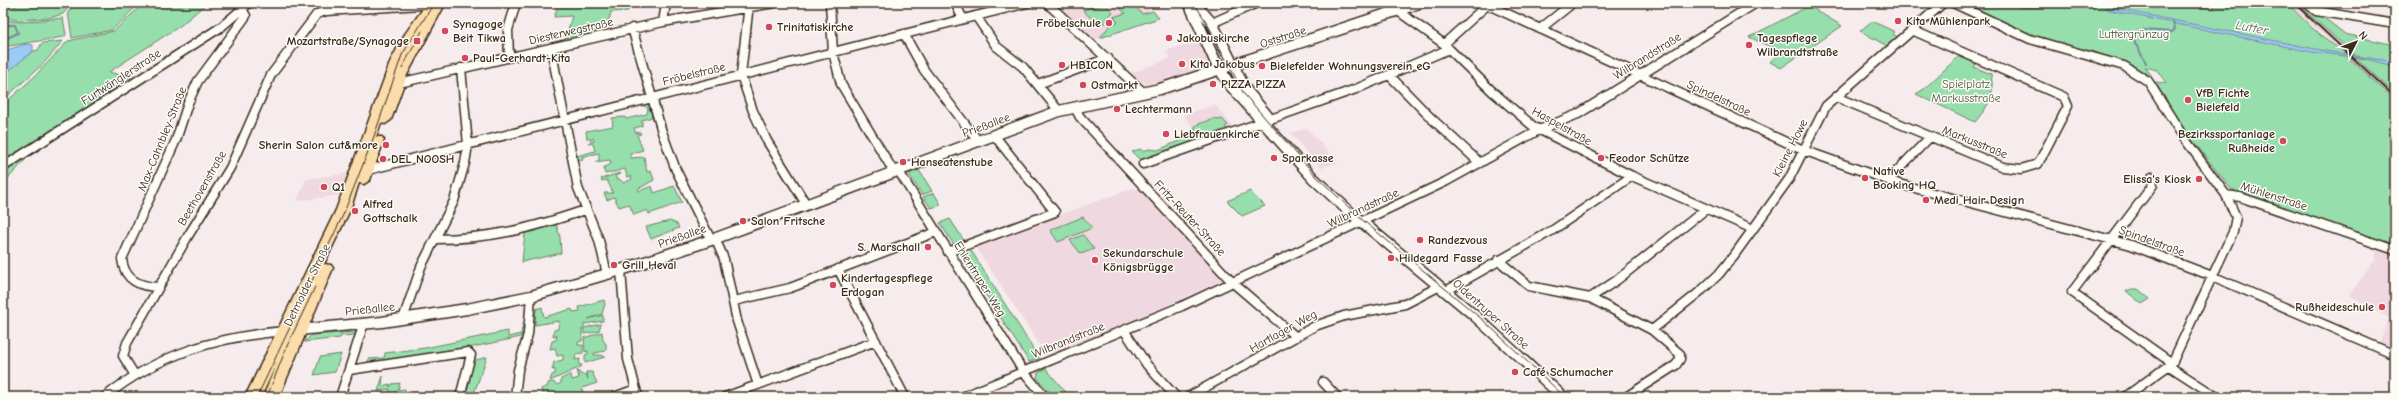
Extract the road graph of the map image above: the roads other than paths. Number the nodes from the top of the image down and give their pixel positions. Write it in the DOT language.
graph roads {
  1 [pos="249,3"];
  2 [pos="333,3"];
  3 [pos="436,3"];
  4 [pos="516,3"];
  5 [pos="666,3"];
  6 [pos="774,3"];
  7 [pos="830,3"];
  8 [pos="955,3"];
  9 [pos="1027,3"];
  10 [pos="1047,3"];
  11 [pos="1188,3"];
  12 [pos="1194,3"];
  13 [pos="1257,3"];
  14 [pos="1420,3"];
  15 [pos="1756,3"];
  16 [pos="1943,3"];
  17 [pos="1952,3"];
  18 [pos="2307,3"];
  19 [pos="1486,4"];
  20 [pos="749,5"];
  21 [pos="1569,6"];
  22 [pos="242,9"];
  23 [pos="326,11"];
  24 [pos="1398,12"];
  25 [pos="976,16"];
  26 [pos="963,19"];
  27 [pos="663,22"];
  28 [pos="1212,23"];
  29 [pos="2395,24"];
  30 [pos="632,28"];
  31 [pos="1540,29"];
  32 [pos="1912,30"];
  33 [pos="904,34"];
  34 [pos="1447,46"];
  35 [pos="551,48"];
  36 [pos="834,52"];
  37 [pos="510,57"];
  38 [pos="1108,58"];
  39 [pos="1233,66"];
  40 [pos="461,68"];
  41 [pos="1219,70"];
  42 [pos="741,75"];
  43 [pos="1640,75"];
  44 [pos="1390,76"];
  45 [pos="393,83"];
  46 [pos="1038,84"];
  47 [pos="1144,93"];
  48 [pos="652,97"];
  49 [pos="1836,97"];
  50 [pos="1075,108"];
  51 [pos="1059,111"];
  52 [pos="564,120"];
  53 [pos="1266,120"];
  54 [pos="1540,130"];
  55 [pos="994,135"];
  56 [pos="1930,136"];
  57 [pos="978,141"];
  58 [pos="468,144"];
  59 [pos="1803,150"];
  60 [pos="1480,163"];
  61 [pos="1143,164"];
  62 [pos="3,168"];
  63 [pos="363,170"];
  64 [pos="896,171"];
  65 [pos="1632,176"];
  66 [pos="2152,177"];
  67 [pos="1890,181"];
  68 [pos="2226,195"];
  69 [pos="806,204"];
  70 [pos="1706,209"];
  71 [pos="586,210"];
  72 [pos="1362,221"];
  73 [pos="1753,229"];
  74 [pos="936,232"];
  75 [pos="435,239"];
  76 [pos="713,239"];
  77 [pos="2112,239"];
  78 [pos="2395,250"];
  79 [pos="948,252"];
  80 [pos="1498,260"];
  81 [pos="838,269"];
  82 [pos="622,270"];
  83 [pos="607,274"];
  84 [pos="2212,276"];
  85 [pos="1232,282"];
  86 [pos="159,287"];
  87 [pos="1443,289"];
  88 [pos="531,296"];
  89 [pos="1590,298"];
  90 [pos="734,302"];
  91 [pos="403,319"];
  92 [pos="364,323"];
  93 [pos="1124,330"];
  94 [pos="1652,330"];
  95 [pos="291,331"];
  96 [pos="1296,337"];
  97 [pos="876,341"];
  98 [pos="2395,356"];
  99 [pos="2171,364"];
  100 [pos="350,370"];
  101 [pos="1023,371"];
  102 [pos="134,374"];
  103 [pos="1323,382"];
  104 [pos="758,385"];
  105 [pos="637,393"];
  106 [pos="104,397"];
  107 [pos="253,397"];
  108 [pos="271,397"];
  109 [pos="340,397"];
  110 [pos="460,397"];
  111 [pos="515,397"];
  112 [pos="614,397"];
  113 [pos="725,397"];
  114 [pos="905,397"];
  115 [pos="962,397"];
  116 [pos="1045,397"];
  117 [pos="1176,397"];
  118 [pos="1188,397"];
  119 [pos="1337,397"];
  120 [pos="1563,397"];
  121 [pos="1626,397"];
  122 [pos="2125,397"];
  123 [pos="2217,397"];
  1 -- 22 [label="street, Furtwänglerstraße"];
  2 -- 23 [label="street, Beethovenstraße"];
  3 -- 23 [label="street"];
  3 -- 45 [label="main road, Detmolder Straße"];
  4 -- 37 [label="street"];
  5 -- 27 [label="street"];
  6 -- 20 [label="street, Diesterwegstraße"];
  7 -- 36 [label="street, Ehlentruper Weg"];
  8 -- 26 [label="street"];
  9 -- 25 [label="street, Fröbelstraße"];
  10 -- 38 [label="street"];
  11 -- 41 [label="street, Oldentruper Straße"];
  12 -- 28 [label="street, Oldentruper Straße"];
  13 -- 28 [label="street"];
  14 -- 24 [label="street, Oststraße"];
  15 -- 43 [label="street, Wilbrandstraße"];
  16 -- 32 [label="street, Kleine Howe"];
  17 -- 68 [label="street, Mühlenstraße"];
  18 -- 29 [label="street"];
  19 -- 31 [label="street, Spindelstraße"];
  19 -- 34 [label="street"];
  20 -- 27 [label="street, Diesterwegstraße"];
  20 -- 42 [label="street"];
  21 -- 31 [label="street"];
  22 -- 62 [label="street, Furtwänglerstraße"];
  22 -- 86 [label="street, Max-Cahnbley-Straße"];
  23 -- 86 [label="street, Beethovenstraße"];
  24 -- 34 [label="street, Haspelstraße"];
  24 -- 39 [label="street, Oststraße"];
  25 -- 26 [label="street, Fröbelstraße"];
  25 -- 46 [label="street"];
  26 -- 33 [label="street, Fröbelstraße"];
  27 -- 30 [label="street, Diesterwegstraße"];
  28 -- 39 [label="street, Oldentruper Straße"];
  30 -- 35 [label="street, Diesterwegstraße"];
  30 -- 48 [label="street"];
  31 -- 43 [label="street, Spindelstraße"];
  32 -- 49 [label="street, Kleine Howe"];
  32 -- 56 [label="street, Markusstraße"];
  33 -- 36 [label="street, Fröbelstraße"];
  33 -- 57 [label="street"];
  34 -- 44 [label="street"];
  34 -- 54 [label="street, Haspelstraße"];
  35 -- 37 [label="street, Diesterwegstraße"];
  35 -- 52 [label="street"];
  36 -- 42 [label="street, Fröbelstraße"];
  36 -- 64 [label="street, Ehlentruper Weg"];
  37 -- 40 [label="street, Diesterwegstraße"];
  38 -- 46 [label="street"];
  38 -- 47 [label="street"];
  39 -- 41 [label="street, Oststraße"];
  39 -- 53 [label="street, Oldentruper Straße"];
  40 -- 45 [label="street, Diesterwegstraße"];
  40 -- 58 [label="street"];
  41 -- 47 [label="street, Oststraße"];
  41 -- 53 [label="street, Oldentruper Straße"];
  42 -- 48 [label="street, Fröbelstraße"];
  42 -- 69 [label="street"];
  43 -- 54 [label="street, Wilbrandstraße"];
  43 -- 59 [label="street, Spindelstraße"];
  44 -- 53 [label="street"];
  44 -- 60 [label="street"];
  45 -- 63 [label="main road, Detmolder Straße"];
  46 -- 51 [label="street"];
  47 -- 50 [label="street, Oststraße"];
  48 -- 52 [label="street, Fröbelstraße"];
  48 -- 76 [label="street"];
  49 -- 56 [label="street, Markusstraße"];
  49 -- 59 [label="street, Kleine Howe"];
  50 -- 51 [label="street, Oststraße"];
  50 -- 85 [label="street, Fritz-Reuter-Straße"];
  51 -- 55 [label="street, Prießallee"];
  52 -- 58 [label="street, Fröbelstraße"];
  52 -- 71 [label="street"];
  53 -- 61 [label="street"];
  53 -- 72 [label="street, Oldentruper Straße"];
  54 -- 60 [label="street, Wilbrandstraße"];
  54 -- 65 [label="street, Haspelstraße"];
  55 -- 57 [label="street, Prießallee"];
  55 -- 79 [label="street"];
  56 -- 67 [label="street"];
  57 -- 64 [label="street, Prießallee"];
  58 -- 63 [label="street, Fröbelstraße"];
  58 -- 75 [label="street"];
  59 -- 67 [label="street, Spindelstraße"];
  59 -- 73 [label="street, Kleine Howe"];
  60 -- 72 [label="street, Wilbrandstraße"];
  63 -- 95 [label="main road, Detmolder Straße"];
  64 -- 69 [label="street, Prießallee"];
  64 -- 74 [label="street, Ehlentruper Weg"];
  65 -- 70 [label="street, Haspelstraße"];
  65 -- 80 [label="street, Hartlager Weg"];
  66 -- 77 [label="street"];
  67 -- 77 [label="street, Spindelstraße"];
  68 -- 78 [label="street, Mühlenstraße"];
  68 -- 84 [label="street"];
  69 -- 76 [label="street, Prießallee"];
  70 -- 73 [label="street, Haspelstraße"];
  70 -- 89 [label="street"];
  71 -- 75 [label="street"];
  71 -- 83 [label="street"];
  72 -- 85 [label="street, Wilbrandstraße"];
  72 -- 87 [label="street, Oldentruper Straße"];
  73 -- 94 [label="street, Kleine Howe"];
  74 -- 79 [label="street, Ehlentruper Weg"];
  74 -- 81 [label="street"];
  75 -- 91 [label="street"];
  76 -- 82 [label="street, Prießallee"];
  76 -- 90 [label="street"];
  77 -- 84 [label="street, Spindelstraße"];
  77 -- 99 [label="street"];
  79 -- 101 [label="street, Ehlentruper Weg"];
  80 -- 87 [label="street, Hartlager Weg"];
  80 -- 89 [label="street"];
  81 -- 90 [label="street"];
  81 -- 97 [label="street"];
  82 -- 83 [label="street, Prießallee"];
  82 -- 105 [label="street"];
  83 -- 88 [label="street, Prießallee"];
  84 -- 98 [label="street, Spindelstraße"];
  84 -- 99 [label="street"];
  85 -- 93 [label="street, Wilbrandstraße"];
  85 -- 96 [label="street, Fritz-Reuter-Straße"];
  86 -- 102 [label="street, Beethovenstraße"];
  87 -- 96 [label="street, Hartlager Weg"];
  87 -- 120 [label="street, Oldentruper Straße"];
  88 -- 91 [label="street, Prießallee"];
  88 -- 111 [label="street"];
  89 -- 94 [label="street"];
  90 -- 104 [label="street"];
  91 -- 92 [label="street, Prießallee"];
  92 -- 95 [label="street, Prießallee"];
  92 -- 100 [label="street"];
  93 -- 101 [label="street, Wilbrandstraße"];
  93 -- 117 [label="street"];
  94 -- 121 [label="street"];
  95 -- 102 [label="street"];
  95 -- 107 [label="main road, Detmolder Straße"];
  95 -- 108 [label="main road, Detmolder Straße"];
  96 -- 118 [label="street, Hartlager Weg"];
  97 -- 104 [label="street"];
  97 -- 114 [label="street"];
  99 -- 122 [label="street"];
  99 -- 123 [label="street"];
  100 -- 109 [label="street"];
  100 -- 110 [label="street"];
  101 -- 115 [label="street, Wilbrandstraße"];
  101 -- 116 [label="street, Ehlentruper Weg"];
  102 -- 106 [label="street"];
  103 -- 119 [label="street"];
  104 -- 113 [label="street"];
  105 -- 112 [label="street"];
}
